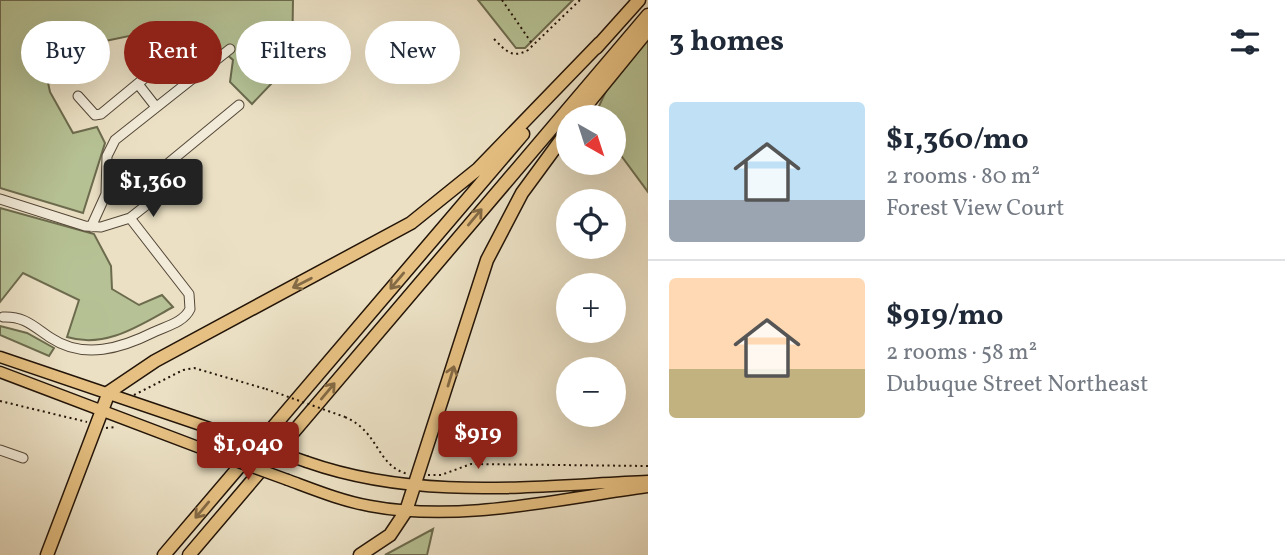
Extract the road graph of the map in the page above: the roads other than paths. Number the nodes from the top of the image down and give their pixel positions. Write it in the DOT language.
graph roads {
  1 [pos="639,0"];
  2 [pos="648,15"];
  3 [pos="648,30"];
  4 [pos="600,43"];
  5 [pos="230,49"];
  6 [pos="138,85"];
  7 [pos="78,96"];
  8 [pos="239,105"];
  9 [pos="588,105"];
  10 [pos="156,107"];
  11 [pos="556,146"];
  12 [pos="0,199"];
  13 [pos="130,218"];
  14 [pos="91,227"];
  15 [pos="3,317"];
  16 [pos="0,357"];
  17 [pos="0,372"];
  18 [pos="109,393"];
  19 [pos="103,412"];
  20 [pos="0,450"];
  21 [pos="23,458"];
  22 [pos="648,481"];
  23 [pos="416,487"];
  24 [pos="648,487"];
  25 [pos="406,511"];
  26 [pos="47,555"];
  27 [pos="164,555"];
  28 [pos="189,555"];
  29 [pos="360,555"];
  1 -- 4 [label="highway"];
  28 -- 2 [label="highway, one-way"];
  3 -- 9 [label="highway"];
  4 -- 18 [label="highway, one-way"];
  4 -- 27 [label="highway, one-way"];
  5 -- 10 [label="street"];
  6 -- 7 [label="street"];
  6 -- 10 [label="street"];
  8 -- 13 [label="street"];
  10 -- 14 [label="street"];
  23 -- 11 [label="highway, one-way"];
  12 -- 14 [label="street"];
  13 -- 14 [label="street"];
  13 -- 15 [label="street"];
  16 -- 18 [label="main road"];
  17 -- 19 [label="main road"];
  18 -- 19 [label="highway"];
  18 -- 23 [label="main road, bridge"];
  19 -- 25 [label="main road, bridge"];
  19 -- 26 [label="highway"];
  20 -- 21 [label="street"];
  22 -- 23 [label="main road"];
  23 -- 25 [label="highway"];
  24 -- 25 [label="main road"];
  25 -- 29 [label="highway"];
}
